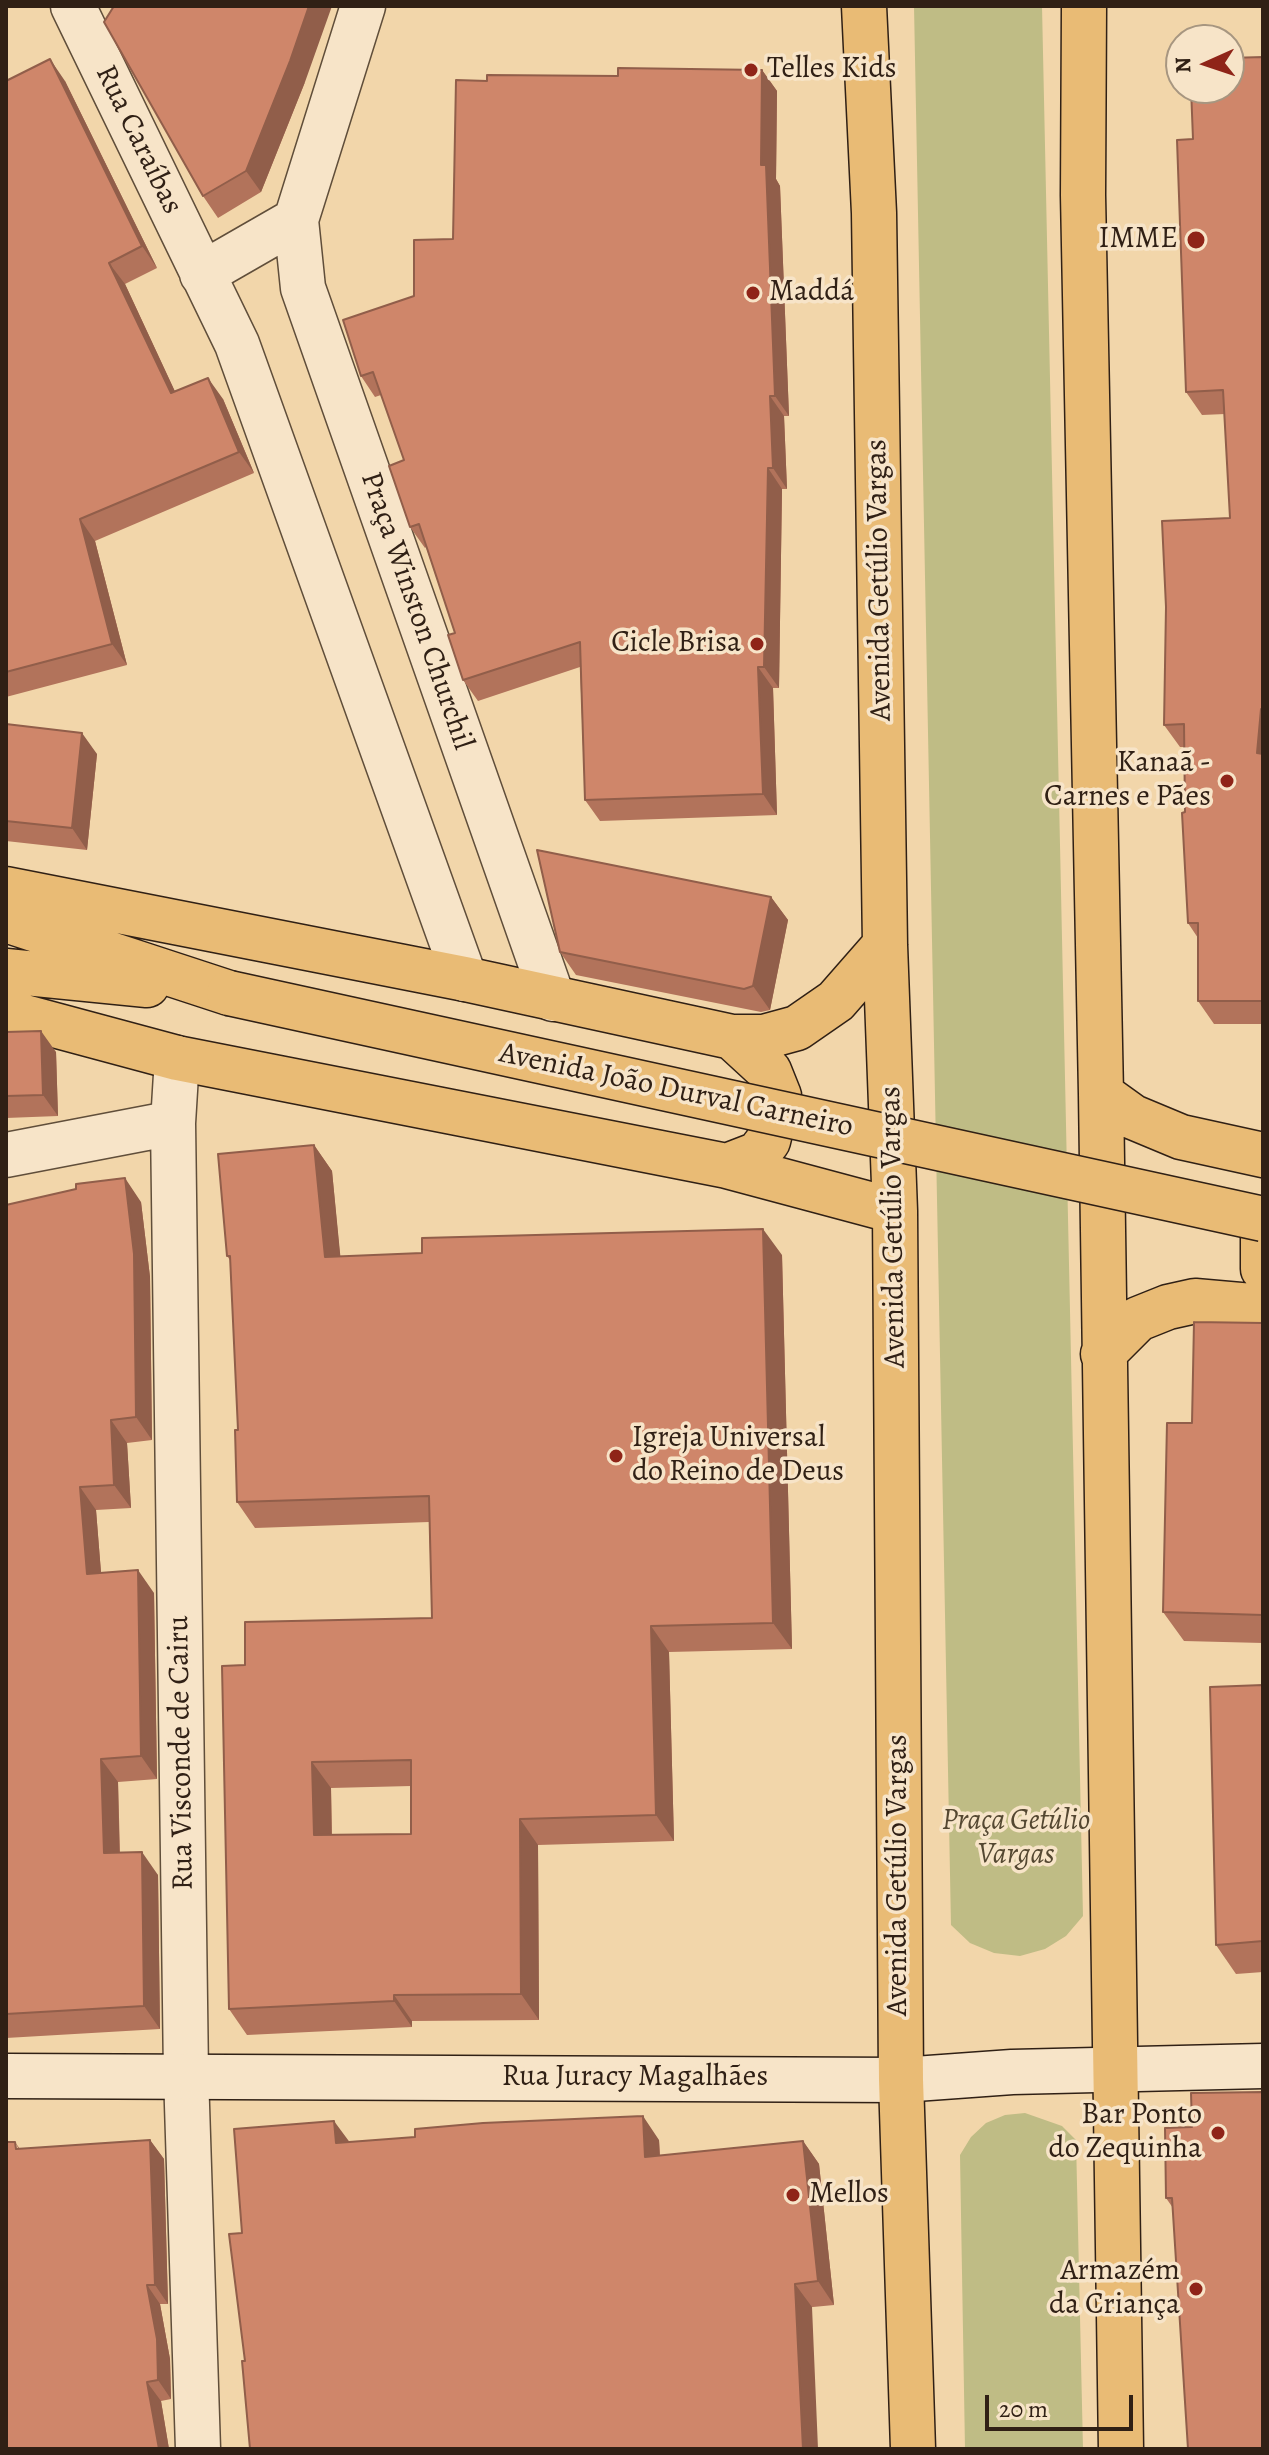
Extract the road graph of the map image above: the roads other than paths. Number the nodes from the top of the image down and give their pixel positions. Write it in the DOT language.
graph roads {
  1 [pos="73,6"];
  2 [pos="363,6"];
  3 [pos="864,6"];
  4 [pos="1084,6"];
  5 [pos="296,220"];
  6 [pos="202,274"];
  7 [pos="6,889"];
  8 [pos="6,920"];
  9 [pos="885,945"];
  10 [pos="6,971"];
  11 [pos="465,979"];
  12 [pos="229,993"];
  13 [pos="553,999"];
  14 [pos="6,1012"];
  15 [pos="732,1037"];
  16 [pos="177,1058"];
  17 [pos="1101,1094"];
  18 [pos="173,1123"];
  19 [pos="6,1155"];
  20 [pos="1263,1155"];
  21 [pos="727,1166"];
  22 [pos="895,1211"];
  23 [pos="1263,1219"];
  24 [pos="1263,1236"];
  25 [pos="1263,1269"];
  26 [pos="1263,1307"];
  27 [pos="1103,1354"];
  28 [pos="1263,2066"];
  29 [pos="1117,2068"];
  30 [pos="186,2074"];
  31 [pos="6,2076"];
  32 [pos="901,2080"];
  33 [pos="198,2449"];
  34 [pos="913,2449"];
  35 [pos="1121,2449"];
  1 -- 6 [label="street, Rua Caraíbas"];
  2 -- 5 [label="street"];
  3 -- 9 [label="main road, Avenida Getúlio Vargas"];
  4 -- 17 [label="main road"];
  5 -- 6 [label="street"];
  5 -- 13 [label="street, Praça Winston Churchil"];
  6 -- 11 [label="street"];
  7 -- 11 [label="main road"];
  8 -- 12 [label="main road, Avenida João Durval Carneiro"];
  9 -- 15 [label="main road"];
  9 -- 22 [label="main road, Avenida Getúlio Vargas"];
  10 -- 12 [label="main road, Avenida João Durval Carneiro"];
  11 -- 13 [label="main road"];
  12 -- 23 [label="main road, Avenida João Durval Carneiro, bridge"];
  13 -- 15 [label="main road"];
  14 -- 16 [label="main road, Avenida João Durval Carneiro"];
  15 -- 21 [label="main road"];
  16 -- 18 [label="street, Rua Visconde de Cairu"];
  16 -- 21 [label="main road, Avenida João Durval Carneiro"];
  17 -- 20 [label="main road"];
  17 -- 27 [label="main road"];
  18 -- 19 [label="street"];
  18 -- 30 [label="street, Rua Visconde de Cairu"];
  21 -- 22 [label="main road, Avenida João Durval Carneiro"];
  22 -- 32 [label="main road, Avenida Getúlio Vargas"];
  24 -- 25 [label="main road"];
  26 -- 27 [label="main road"];
  27 -- 29 [label="main road"];
  28 -- 29 [label="street, Rua Juracy Magalhães"];
  29 -- 32 [label="street, Rua Juracy Magalhães"];
  29 -- 35 [label="main road"];
  30 -- 31 [label="street, Rua Juracy Magalhães"];
  30 -- 32 [label="street, Rua Juracy Magalhães"];
  30 -- 33 [label="street, Rua Visconde de Cairu"];
  32 -- 34 [label="main road, Avenida Getúlio Vargas"];
}
